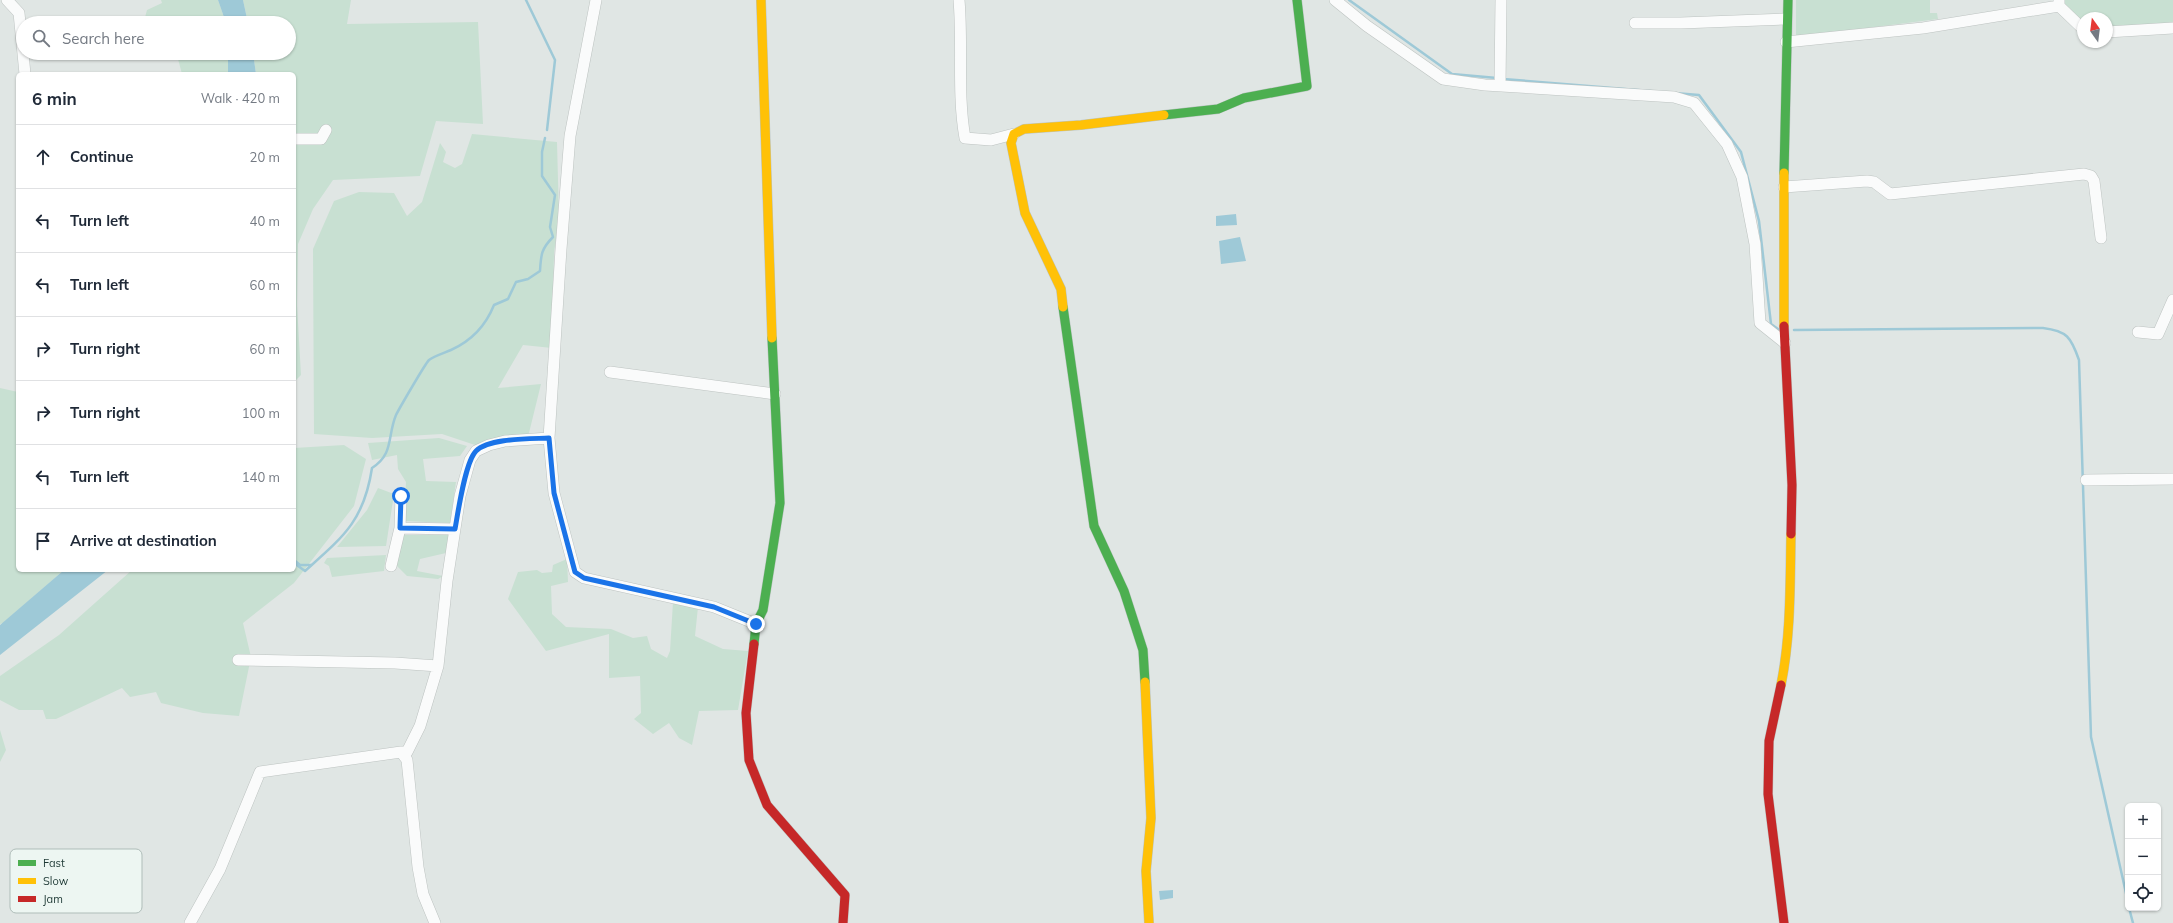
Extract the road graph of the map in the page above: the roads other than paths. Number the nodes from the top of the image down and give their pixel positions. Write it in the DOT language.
graph roads {
  1 [pos="7,0"];
  2 [pos="596,0"];
  3 [pos="761,0"];
  4 [pos="959,0"];
  5 [pos="1297,0"];
  6 [pos="1335,0"];
  7 [pos="1501,0"];
  8 [pos="1788,0"];
  9 [pos="2059,3"];
  10 [pos="18,16"];
  11 [pos="1786,19"];
  12 [pos="2077,22"];
  13 [pos="1635,23"];
  14 [pos="2173,28"];
  15 [pos="2113,32"];
  16 [pos="1786,42"];
  17 [pos="23,60"];
  18 [pos="25,72"];
  19 [pos="1500,86"];
  20 [pos="326,130"];
  21 [pos="1014,134"];
  22 [pos="296,139"];
  23 [pos="1784,187"];
  24 [pos="2101,238"];
  25 [pos="2173,300"];
  26 [pos="2138,332"];
  27 [pos="1785,343"];
  28 [pos="610,372"];
  29 [pos="775,394"];
  30 [pos="549,438"];
  31 [pos="2173,479"];
  32 [pos="2086,480"];
  33 [pos="401,496"];
  34 [pos="400,528"];
  35 [pos="455,529"];
  36 [pos="391,566"];
  37 [pos="756,624"];
  38 [pos="238,660"];
  39 [pos="438,666"];
  40 [pos="401,752"];
  41 [pos="190,923"];
  42 [pos="435,923"];
  43 [pos="843,923"];
  44 [pos="1149,923"];
  45 [pos="1784,923"];
  1 -- 10 [label="street"];
  2 -- 30 [label="street"];
  3 -- 29 [label="street"];
  4 -- 21 [label="street"];
  5 -- 21 [label="street"];
  6 -- 19 [label="street"];
  7 -- 19 [label="street"];
  8 -- 11 [label="street"];
  9 -- 12 [label="street"];
  9 -- 16 [label="street"];
  11 -- 13 [label="street"];
  11 -- 16 [label="street"];
  14 -- 15 [label="street"];
  16 -- 23 [label="street"];
  17 -- 18 [label="street"];
  19 -- 27 [label="street"];
  20 -- 22 [label="street"];
  21 -- 44 [label="street"];
  23 -- 24 [label="street"];
  23 -- 27 [label="street"];
  25 -- 26 [label="street"];
  27 -- 45 [label="street"];
  28 -- 29 [label="street"];
  29 -- 37 [label="street"];
  30 -- 35 [label="street"];
  30 -- 37 [label="street"];
  31 -- 32 [label="street"];
  33 -- 34 [label="street"];
  34 -- 35 [label="street"];
  34 -- 36 [label="street"];
  35 -- 39 [label="street"];
  37 -- 43 [label="street"];
  38 -- 39 [label="street"];
  39 -- 40 [label="street"];
  40 -- 41 [label="street"];
  40 -- 42 [label="street"];
}
